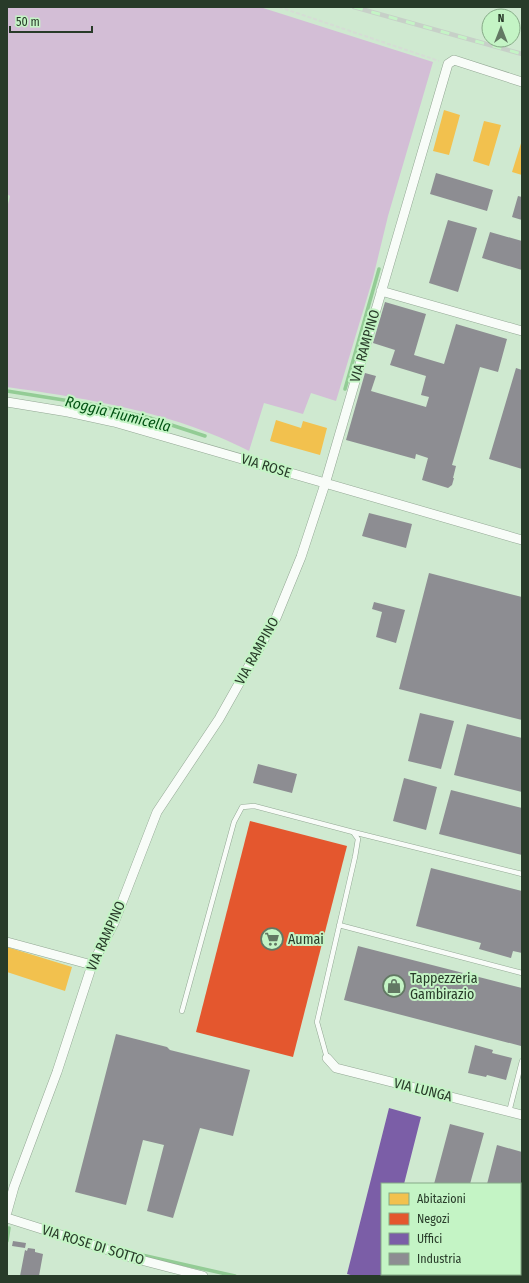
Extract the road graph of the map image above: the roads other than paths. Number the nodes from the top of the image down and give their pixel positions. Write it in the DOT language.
graph roads {
  1 [pos="522,82"];
  2 [pos="381,291"];
  3 [pos="522,331"];
  4 [pos="7,402"];
  5 [pos="325,484"];
  6 [pos="522,540"];
  7 [pos="353,832"];
  8 [pos="522,874"];
  9 [pos="340,924"];
  10 [pos="7,942"];
  11 [pos="92,966"];
  12 [pos="522,973"];
  13 [pos="182,1011"];
  14 [pos="327,1058"];
  15 [pos="522,1061"];
  16 [pos="508,1112"];
  17 [pos="522,1115"];
  18 [pos="7,1212"];
  19 [pos="7,1218"];
  20 [pos="203,1276"];
  1 -- 2 [label="street, VIA RAMPINO"];
  2 -- 3 [label="street"];
  2 -- 5 [label="street, VIA RAMPINO"];
  4 -- 5 [label="street, VIA ROSE"];
  5 -- 6 [label="street, VIA ROSE"];
  5 -- 11 [label="street, VIA RAMPINO"];
  7 -- 8 [label="lane"];
  7 -- 9 [label="lane"];
  7 -- 13 [label="lane"];
  9 -- 12 [label="lane"];
  9 -- 14 [label="lane"];
  10 -- 11 [label="street"];
  11 -- 18 [label="street, VIA RAMPINO"];
  14 -- 16 [label="street, VIA LUNGA"];
  15 -- 16 [label="lane"];
  16 -- 17 [label="street, VIA LUNGA"];
  19 -- 20 [label="street, VIA ROSE DI SOTTO"];
}
